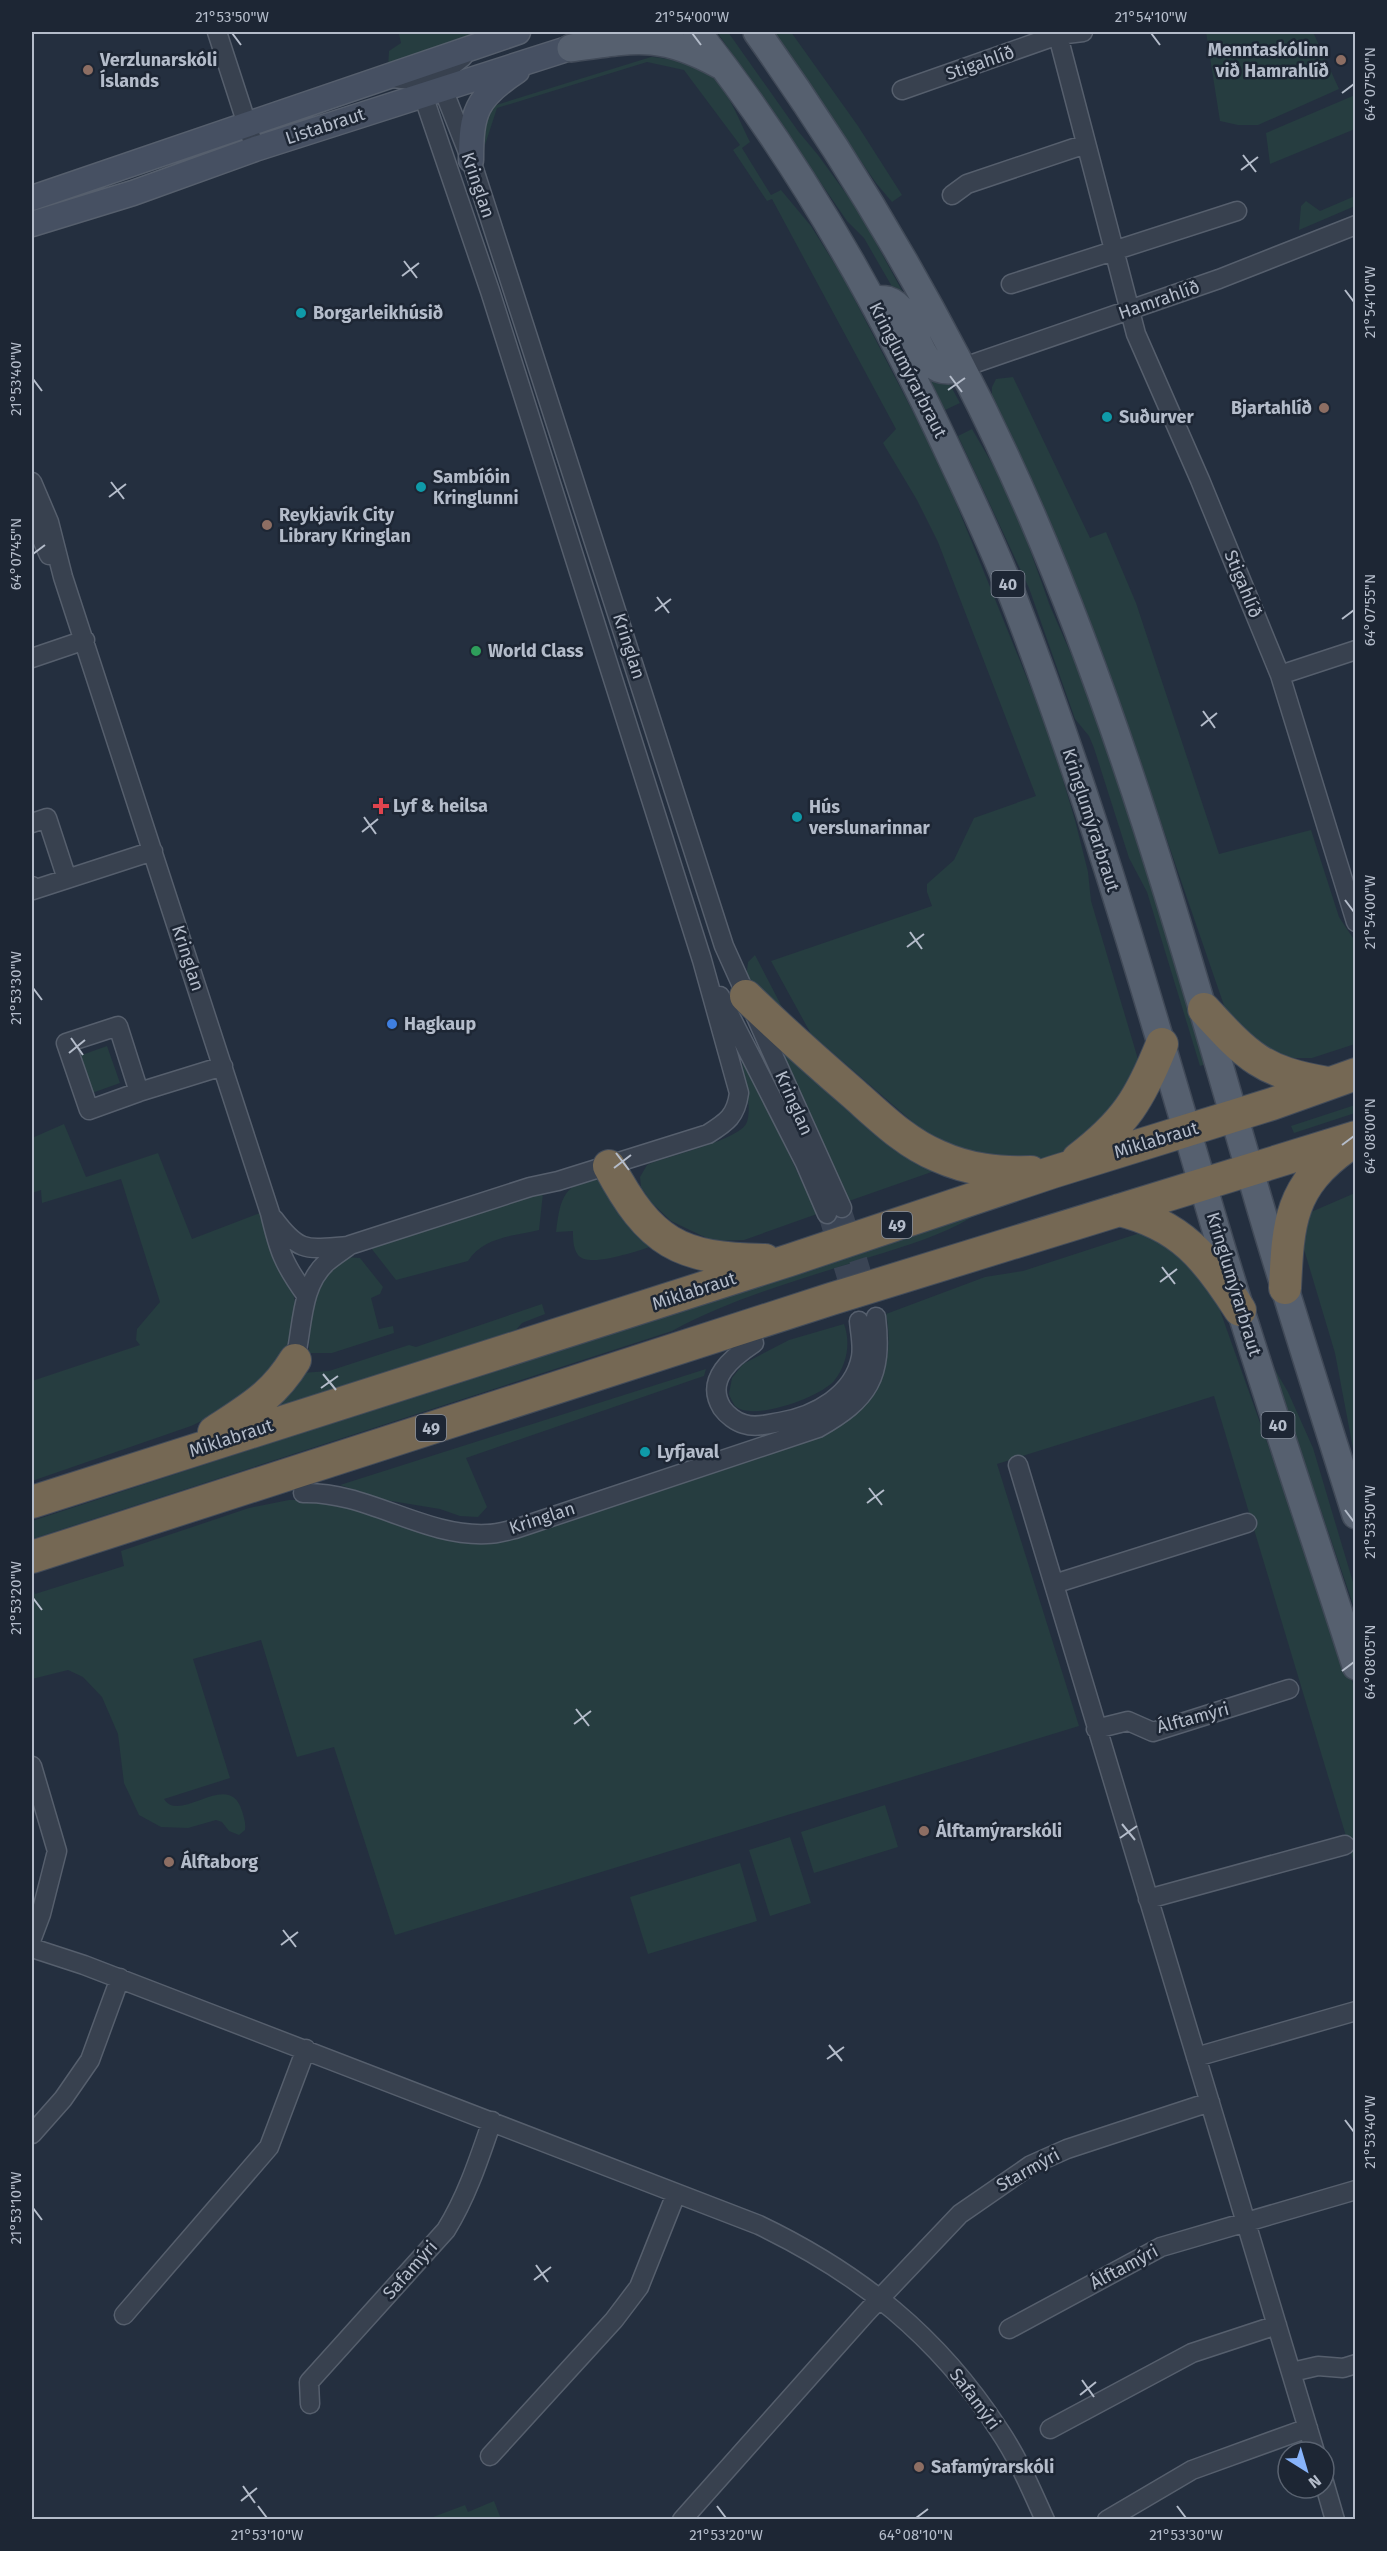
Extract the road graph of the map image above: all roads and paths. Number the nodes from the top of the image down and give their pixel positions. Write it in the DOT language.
graph roads {
  1 [pos="217,32"];
  2 [pos="518,32"];
  3 [pos="620,32"];
  4 [pos="697,32"];
  5 [pos="757,32"];
  6 [pos="1083,32"];
  7 [pos="1057,33"];
  8 [pos="488,41"];
  9 [pos="571,48"];
  10 [pos="536,59"];
  11 [pos="726,69"];
  12 [pos="386,78"];
  13 [pos="432,89"];
  14 [pos="902,90"];
  15 [pos="247,125"];
  16 [pos="1086,144"];
  17 [pos="255,149"];
  18 [pos="471,160"];
  19 [pos="952,195"];
  20 [pos="32,198"];
  21 [pos="1237,211"];
  22 [pos="32,224"];
  23 [pos="1356,225"];
  24 [pos="1113,251"];
  25 [pos="1011,284"];
  26 [pos="873,299"];
  27 [pos="1129,310"];
  28 [pos="961,368"];
  29 [pos="32,482"];
  30 [pos="32,517"];
  31 [pos="63,577"];
  32 [pos="85,640"];
  33 [pos="1356,650"];
  34 [pos="32,658"];
  35 [pos="1280,675"];
  36 [pos="32,823"];
  37 [pos="153,851"];
  38 [pos="67,879"];
  39 [pos="32,886"];
  40 [pos="1356,922"];
  41 [pos="702,960"];
  42 [pos="746,996"];
  43 [pos="1204,1009"];
  44 [pos="1162,1044"];
  45 [pos="223,1066"];
  46 [pos="1342,1079"];
  47 [pos="139,1092"];
  48 [pos="1234,1116"];
  49 [pos="1188,1131"];
  50 [pos="1356,1138"];
  51 [pos="609,1166"];
  52 [pos="1249,1168"];
  53 [pos="1059,1170"];
  54 [pos="1203,1183"];
  55 [pos="1119,1210"];
  56 [pos="270,1213"];
  57 [pos="350,1245"];
  58 [pos="790,1260"];
  59 [pos="1285,1288"];
  60 [pos="306,1295"];
  61 [pos="831,1299"];
  62 [pos="1240,1310"];
  63 [pos="754,1343"];
  64 [pos="295,1360"];
  65 [pos="181,1454"];
  66 [pos="1018,1465"];
  67 [pos="303,1493"];
  68 [pos="32,1502"];
  69 [pos="1356,1515"];
  70 [pos="1247,1523"];
  71 [pos="32,1557"];
  72 [pos="32,1570"];
  73 [pos="1054,1584"];
  74 [pos="1356,1666"];
  75 [pos="1289,1689"];
  76 [pos="1096,1729"];
  77 [pos="32,1766"];
  78 [pos="1345,1845"];
  79 [pos="1148,1899"];
  80 [pos="32,1938"];
  81 [pos="32,1948"];
  82 [pos="120,1978"];
  83 [pos="1356,2011"];
  84 [pos="306,2049"];
  85 [pos="1196,2057"];
  86 [pos="1210,2102"];
  87 [pos="492,2121"];
  88 [pos="32,2134"];
  89 [pos="1356,2190"];
  90 [pos="676,2194"];
  91 [pos="1246,2222"];
  92 [pos="880,2297"];
  93 [pos="124,2315"];
  94 [pos="1277,2325"];
  95 [pos="1009,2329"];
  96 [pos="1356,2364"];
  97 [pos="1292,2372"];
  98 [pos="310,2404"];
  99 [pos="1308,2428"];
  100 [pos="1050,2429"];
  101 [pos="1312,2440"];
  102 [pos="490,2456"];
  103 [pos="1329,2500"];
  104 [pos="682,2520"];
  105 [pos="1045,2520"];
  106 [pos="1107,2520"];
  107 [pos="1335,2520"];
  1 -- 15 [label="street"];
  2 -- 8 [label="street, Listabraut"];
  3 -- 9 [label="street, Listabraut"];
  4 -- 11 [label="main road, Kringlumýrarbraut / 40"];
  5 -- 28 [label="main road"];
  6 -- 7 [label="street, Stigahlíð"];
  7 -- 14 [label="street, Stigahlíð"];
  7 -- 16 [label="street, Stigahlíð"];
  8 -- 12 [label="street, Listabraut"];
  8 -- 13 [label="street"];
  9 -- 10 [label="street, Listabraut"];
  9 -- 11 [label="main road"];
  10 -- 13 [label="street, Listabraut"];
  10 -- 18 [label="street"];
  11 -- 26 [label="main road, Kringlumýrarbraut / 40"];
  12 -- 13 [label="street"];
  12 -- 15 [label="street, Listabraut"];
  13 -- 17 [label="street, Listabraut"];
  13 -- 18 [label="street, Kringlan"];
  13 -- 41 [label="street, Kringlan"];
  15 -- 17 [label="street"];
  15 -- 20 [label="street, Listabraut"];
  16 -- 19 [label="street"];
  16 -- 24 [label="street, Stigahlíð"];
  17 -- 22 [label="street, Listabraut"];
  18 -- 42 [label="street, Kringlan"];
  21 -- 24 [label="street"];
  23 -- 27 [label="street, Hamrahlíð"];
  24 -- 25 [label="street"];
  24 -- 27 [label="street, Stigahlíð"];
  26 -- 28 [label="main road"];
  26 -- 44 [label="main road, Kringlumýrarbraut / 40"];
  27 -- 28 [label="street, Hamrahlíð"];
  27 -- 35 [label="street, Stigahlíð"];
  28 -- 43 [label="main road"];
  29 -- 31 [label="street, Kringlan"];
  30 -- 31 [label="street, Kringlan"];
  31 -- 32 [label="street, Kringlan"];
  32 -- 34 [label="street"];
  32 -- 37 [label="street, Kringlan"];
  33 -- 35 [label="street"];
  35 -- 40 [label="street, Stigahlíð"];
  36 -- 38 [label="street"];
  37 -- 38 [label="street"];
  37 -- 45 [label="street, Kringlan"];
  38 -- 39 [label="street"];
  41 -- 42 [label="street, Kringlan"];
  41 -- 51 [label="street, Kringlan"];
  42 -- 53 [label="highway"];
  43 -- 46 [label="highway"];
  43 -- 48 [label="main road"];
  44 -- 49 [label="main road, Kringlumýrarbraut / 40"];
  44 -- 53 [label="highway"];
  45 -- 47 [label="street"];
  45 -- 56 [label="street, Kringlan"];
  46 -- 48 [label="highway, Miklabraut / 49"];
  47 -- 47 [label="street"];
  48 -- 49 [label="highway, Miklabraut / 49"];
  48 -- 52 [label="main road"];
  49 -- 53 [label="highway, Miklabraut / 49"];
  49 -- 54 [label="main road, Kringlumýrarbraut / 40"];
  50 -- 52 [label="highway, 49"];
  50 -- 59 [label="highway"];
  51 -- 57 [label="street, Kringlan"];
  51 -- 58 [label="highway"];
  52 -- 54 [label="highway, 49"];
  52 -- 59 [label="main road"];
  53 -- 58 [label="highway, Miklabraut / 49"];
  54 -- 55 [label="highway, 49"];
  54 -- 62 [label="main road, Kringlumýrarbraut / 40"];
  55 -- 61 [label="highway, 49"];
  55 -- 62 [label="highway"];
  56 -- 57 [label="street, Kringlan"];
  56 -- 60 [label="street, Kringlan"];
  57 -- 60 [label="street, Kringlan"];
  58 -- 65 [label="highway, Miklabraut / 49"];
  59 -- 69 [label="main road"];
  60 -- 64 [label="street, Kringlan"];
  61 -- 63 [label="highway"];
  61 -- 71 [label="highway, 49"];
  62 -- 74 [label="main road, Kringlumýrarbraut / 40"];
  63 -- 67 [label="street, Kringlan"];
  64 -- 65 [label="highway"];
  65 -- 68 [label="highway, Miklabraut / 49"];
  66 -- 73 [label="street"];
  67 -- 72 [label="highway"];
  70 -- 73 [label="street"];
  73 -- 76 [label="street"];
  75 -- 76 [label="street, Álftamýri"];
  76 -- 79 [label="street"];
  77 -- 80 [label="street"];
  78 -- 79 [label="street"];
  79 -- 85 [label="street"];
  81 -- 82 [label="street, Safamýri"];
  82 -- 84 [label="street, Safamýri"];
  82 -- 88 [label="street"];
  83 -- 85 [label="street"];
  84 -- 87 [label="street, Safamýri"];
  84 -- 93 [label="street"];
  85 -- 86 [label="street"];
  86 -- 91 [label="street"];
  86 -- 92 [label="street, Starmýri"];
  87 -- 90 [label="street, Safamýri"];
  87 -- 98 [label="street, Safamýri"];
  89 -- 91 [label="street, Álftamýri"];
  90 -- 92 [label="street, Safamýri"];
  90 -- 102 [label="street"];
  91 -- 94 [label="street"];
  91 -- 95 [label="street, Álftamýri"];
  92 -- 104 [label="street"];
  92 -- 105 [label="street, Safamýri"];
  94 -- 97 [label="street"];
  94 -- 100 [label="street"];
  96 -- 97 [label="street"];
  97 -- 99 [label="street"];
  99 -- 101 [label="street"];
  99 -- 106 [label="street"];
  103 -- 107 [label="street"];
}
